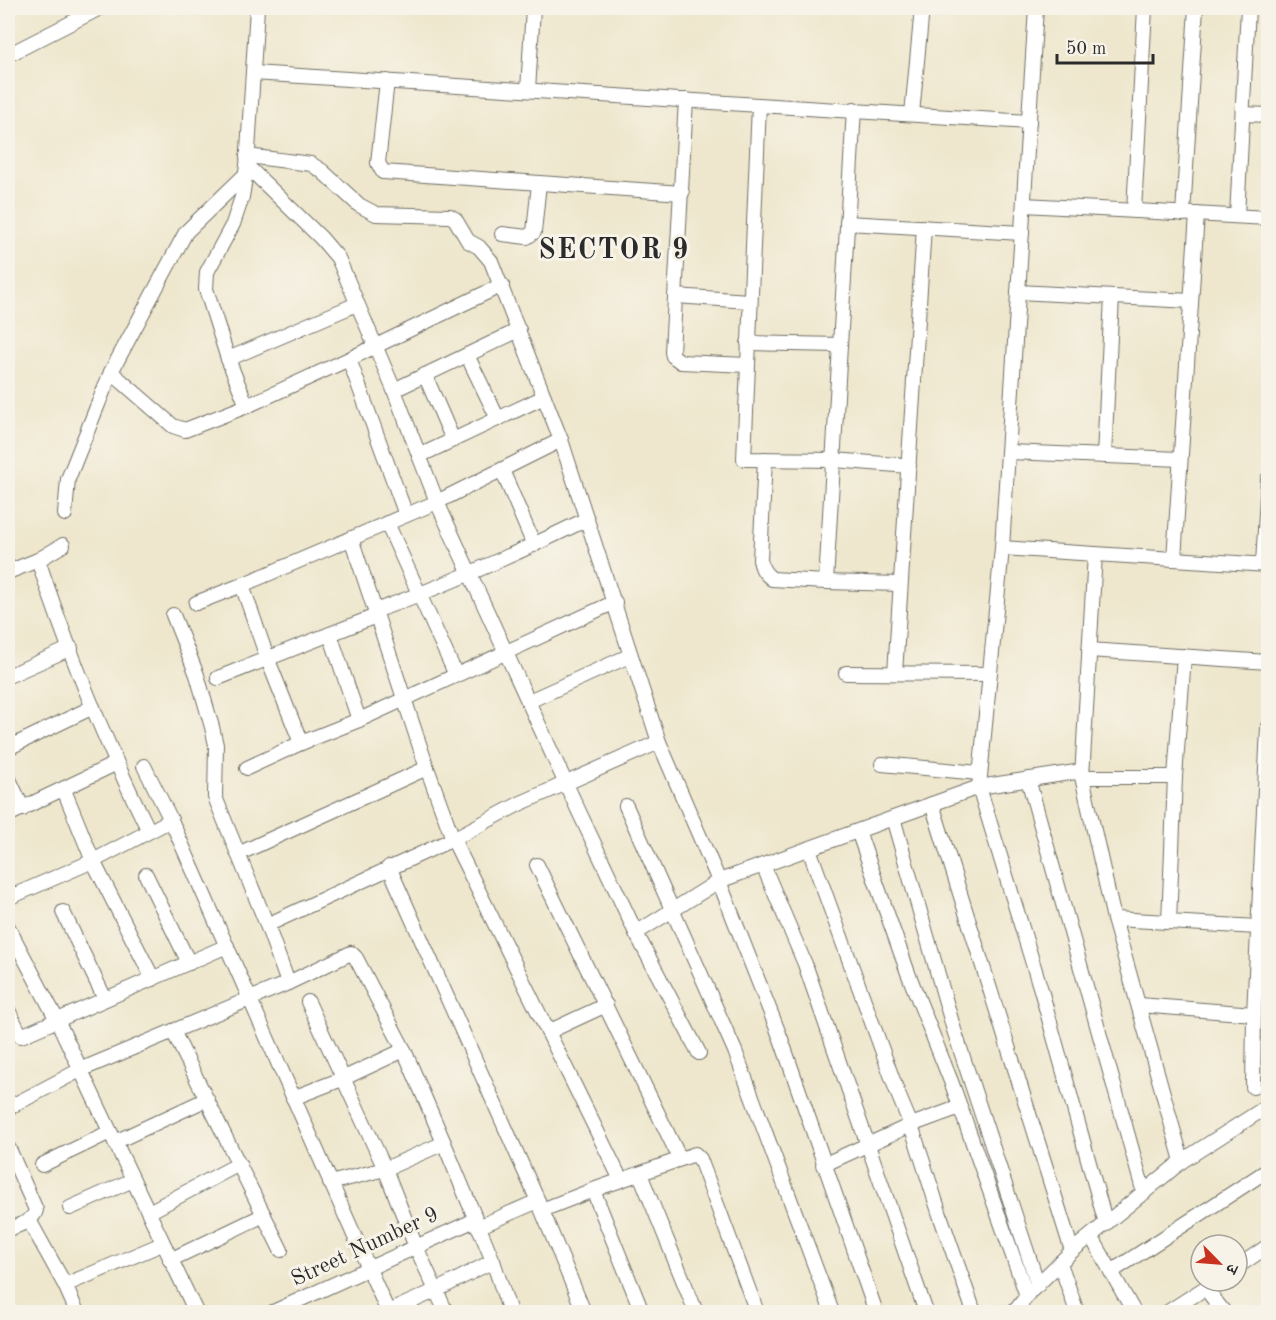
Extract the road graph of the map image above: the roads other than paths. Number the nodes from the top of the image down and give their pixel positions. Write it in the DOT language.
graph roads {
  1 [pos="100,8"];
  2 [pos="257,8"];
  3 [pos="533,8"];
  4 [pos="922,8"];
  5 [pos="1036,8"];
  6 [pos="1144,8"];
  7 [pos="1196,8"];
  8 [pos="1248,8"];
  9 [pos="8,55"];
  10 [pos="253,73"];
  11 [pos="387,81"];
  12 [pos="528,90"];
  13 [pos="686,100"];
  14 [pos="759,105"];
  15 [pos="854,109"];
  16 [pos="912,114"];
  17 [pos="1243,114"];
  18 [pos="1269,115"];
  19 [pos="1029,122"];
  20 [pos="247,165"];
  21 [pos="539,183"];
  22 [pos="682,193"];
  23 [pos="1024,205"];
  24 [pos="1134,211"];
  25 [pos="1190,214"];
  26 [pos="1237,216"];
  27 [pos="1269,218"];
  28 [pos="848,223"];
  29 [pos="924,227"];
  30 [pos="1022,233"];
  31 [pos="502,234"];
  32 [pos="502,285"];
  33 [pos="1018,292"];
  34 [pos="675,296"];
  35 [pos="1112,297"];
  36 [pos="750,300"];
  37 [pos="1191,301"];
  38 [pos="357,304"];
  39 [pos="519,330"];
  40 [pos="748,343"];
  41 [pos="840,345"];
  42 [pos="376,346"];
  43 [pos="467,355"];
  44 [pos="228,359"];
  45 [pos="349,360"];
  46 [pos="747,365"];
  47 [pos="111,372"];
  48 [pos="425,375"];
  49 [pos="394,390"];
  50 [pos="544,397"];
  51 [pos="247,406"];
  52 [pos="498,419"];
  53 [pos="453,440"];
  54 [pos="561,440"];
  55 [pos="1008,452"];
  56 [pos="419,456"];
  57 [pos="1104,456"];
  58 [pos="765,459"];
  59 [pos="1180,459"];
  60 [pos="834,460"];
  61 [pos="909,466"];
  62 [pos="502,470"];
  63 [pos="1269,479"];
  64 [pos="437,502"];
  65 [pos="65,514"];
  66 [pos="406,515"];
  67 [pos="587,519"];
  68 [pos="387,523"];
  69 [pos="351,538"];
  70 [pos="63,545"];
  71 [pos="534,545"];
  72 [pos="1002,548"];
  73 [pos="1095,554"];
  74 [pos="1174,559"];
  75 [pos="38,560"];
  76 [pos="1266,565"];
  77 [pos="8,572"];
  78 [pos="470,573"];
  79 [pos="826,582"];
  80 [pos="900,584"];
  81 [pos="242,585"];
  82 [pos="420,595"];
  83 [pos="615,602"];
  84 [pos="196,603"];
  85 [pos="376,614"];
  86 [pos="173,615"];
  87 [pos="330,634"];
  88 [pos="70,648"];
  89 [pos="1089,650"];
  90 [pos="506,652"];
  91 [pos="629,656"];
  92 [pos="1184,656"];
  93 [pos="268,660"];
  94 [pos="1269,662"];
  95 [pos="846,673"];
  96 [pos="895,673"];
  97 [pos="989,674"];
  98 [pos="456,675"];
  99 [pos="8,676"];
  100 [pos="218,678"];
  101 [pos="404,699"];
  102 [pos="529,701"];
  103 [pos="93,707"];
  104 [pos="359,720"];
  105 [pos="1269,728"];
  106 [pos="659,742"];
  107 [pos="301,743"];
  108 [pos="8,748"];
  109 [pos="1268,748"];
  110 [pos="115,764"];
  111 [pos="882,764"];
  112 [pos="144,766"];
  113 [pos="247,768"];
  114 [pos="428,768"];
  115 [pos="1082,774"];
  116 [pos="8,777"];
  117 [pos="1175,777"];
  118 [pos="1028,779"];
  119 [pos="979,780"];
  120 [pos="566,784"];
  121 [pos="64,790"];
  122 [pos="932,804"];
  123 [pos="626,806"];
  124 [pos="23,809"];
  125 [pos="8,815"];
  126 [pos="893,818"];
  127 [pos="171,820"];
  128 [pos="148,831"];
  129 [pos="858,831"];
  130 [pos="453,839"];
  131 [pos="809,849"];
  132 [pos="238,854"];
  133 [pos="93,861"];
  134 [pos="537,865"];
  135 [pos="763,865"];
  136 [pos="389,867"];
  137 [pos="146,875"];
  138 [pos="719,881"];
  139 [pos="8,898"];
  140 [pos="672,911"];
  141 [pos="63,912"];
  142 [pos="1114,920"];
  143 [pos="1169,922"];
  144 [pos="267,925"];
  145 [pos="8,927"];
  146 [pos="1258,927"];
  147 [pos="636,933"];
  148 [pos="226,946"];
  149 [pos="189,963"];
  150 [pos="153,979"];
  151 [pos="288,983"];
  152 [pos="105,999"];
  153 [pos="249,999"];
  154 [pos="308,1002"];
  155 [pos="606,1005"];
  156 [pos="1139,1005"];
  157 [pos="8,1010"];
  158 [pos="1254,1014"];
  159 [pos="57,1020"];
  160 [pos="954,1030"];
  161 [pos="173,1031"];
  162 [pos="548,1032"];
  163 [pos="933,1035"];
  164 [pos="21,1036"];
  165 [pos="8,1041"];
  166 [pos="404,1050"];
  167 [pos="699,1053"];
  168 [pos="80,1070"];
  169 [pos="342,1079"];
  170 [pos="1253,1086"];
  171 [pos="293,1098"];
  172 [pos="207,1099"];
  173 [pos="1269,1106"];
  174 [pos="960,1107"];
  175 [pos="8,1108"];
  176 [pos="911,1125"];
  177 [pos="112,1137"];
  178 [pos="444,1143"];
  179 [pos="868,1144"];
  180 [pos="8,1147"];
  181 [pos="680,1158"];
  182 [pos="1182,1161"];
  183 [pos="239,1164"];
  184 [pos="42,1165"];
  185 [pos="823,1165"];
  186 [pos="385,1169"];
  187 [pos="1269,1170"];
  188 [pos="640,1174"];
  189 [pos="134,1180"];
  190 [pos="621,1180"];
  191 [pos="330,1183"];
  192 [pos="592,1190"];
  193 [pos="1144,1193"];
  194 [pos="540,1206"];
  195 [pos="70,1208"];
  196 [pos="149,1212"];
  197 [pos="264,1215"];
  198 [pos="28,1220"];
  199 [pos="477,1223"];
  200 [pos="1106,1224"];
  201 [pos="8,1225"];
  202 [pos="1091,1236"];
  203 [pos="162,1244"];
  204 [pos="1269,1246"];
  205 [pos="416,1247"];
  206 [pos="281,1250"];
  207 [pos="1072,1251"];
  208 [pos="1249,1259"];
  209 [pos="170,1260"];
  210 [pos="492,1260"];
  211 [pos="1060,1263"];
  212 [pos="369,1268"];
  213 [pos="1111,1272"];
  214 [pos="65,1285"];
  215 [pos="1038,1285"];
  216 [pos="437,1290"];
  217 [pos="1197,1293"];
  218 [pos="1215,1293"];
  219 [pos="1027,1296"];
  220 [pos="77,1312"];
  221 [pos="196,1312"];
  222 [pos="273,1312"];
  223 [pos="388,1312"];
  224 [pos="446,1312"];
  225 [pos="510,1312"];
  226 [pos="584,1312"];
  227 [pos="642,1312"];
  228 [pos="696,1312"];
  229 [pos="757,1312"];
  230 [pos="832,1312"];
  231 [pos="876,1312"];
  232 [pos="926,1312"];
  233 [pos="974,1312"];
  234 [pos="1015,1312"];
  235 [pos="1077,1312"];
  236 [pos="1134,1312"];
  237 [pos="1168,1312"];
  238 [pos="1224,1312"];
  1 -- 9 [label="street"];
  2 -- 10 [label="street"];
  3 -- 12 [label="street"];
  4 -- 16 [label="street"];
  5 -- 19 [label="street"];
  6 -- 24 [label="street"];
  7 -- 25 [label="street"];
  8 -- 17 [label="street"];
  10 -- 11 [label="street"];
  10 -- 20 [label="street"];
  11 -- 12 [label="street"];
  11 -- 21 [label="street"];
  12 -- 13 [label="street"];
  13 -- 14 [label="street"];
  13 -- 22 [label="street"];
  14 -- 15 [label="street"];
  14 -- 36 [label="street"];
  15 -- 16 [label="street"];
  15 -- 28 [label="street"];
  16 -- 19 [label="street"];
  17 -- 18 [label="street"];
  17 -- 26 [label="street"];
  19 -- 23 [label="street"];
  20 -- 32 [label="street"];
  20 -- 38 [label="street"];
  20 -- 44 [label="street"];
  20 -- 47 [label="street"];
  21 -- 22 [label="street"];
  21 -- 31 [label="street"];
  22 -- 34 [label="street"];
  23 -- 24 [label="street"];
  23 -- 30 [label="street"];
  24 -- 25 [label="street"];
  25 -- 26 [label="street"];
  25 -- 37 [label="street"];
  26 -- 27 [label="street"];
  28 -- 29 [label="street"];
  28 -- 41 [label="street"];
  29 -- 30 [label="street"];
  29 -- 61 [label="street"];
  30 -- 33 [label="street"];
  32 -- 39 [label="street"];
  32 -- 42 [label="street"];
  33 -- 35 [label="street"];
  33 -- 55 [label="street"];
  34 -- 36 [label="street"];
  34 -- 46 [label="street"];
  35 -- 37 [label="street"];
  35 -- 57 [label="street"];
  36 -- 40 [label="street"];
  37 -- 59 [label="street"];
  38 -- 42 [label="street"];
  38 -- 44 [label="street"];
  39 -- 43 [label="street"];
  39 -- 50 [label="street"];
  40 -- 41 [label="street"];
  40 -- 46 [label="street"];
  41 -- 60 [label="street"];
  42 -- 45 [label="street"];
  42 -- 49 [label="street"];
  43 -- 48 [label="street"];
  43 -- 52 [label="street"];
  44 -- 51 [label="street"];
  45 -- 51 [label="street"];
  45 -- 66 [label="street"];
  46 -- 58 [label="street"];
  47 -- 51 [label="street"];
  47 -- 65 [label="street"];
  48 -- 49 [label="street"];
  48 -- 53 [label="street"];
  49 -- 56 [label="street"];
  50 -- 52 [label="street"];
  50 -- 54 [label="street"];
  52 -- 53 [label="street"];
  53 -- 56 [label="street"];
  54 -- 62 [label="street"];
  54 -- 67 [label="street"];
  55 -- 57 [label="street"];
  55 -- 72 [label="street"];
  56 -- 64 [label="street"];
  57 -- 59 [label="street"];
  58 -- 60 [label="street"];
  58 -- 79 [label="street"];
  59 -- 74 [label="street"];
  60 -- 61 [label="street"];
  60 -- 79 [label="street"];
  61 -- 80 [label="street"];
  62 -- 64 [label="street"];
  62 -- 71 [label="street"];
  63 -- 76 [label="street"];
  64 -- 66 [label="street"];
  64 -- 78 [label="street"];
  66 -- 68 [label="street"];
  67 -- 71 [label="street"];
  67 -- 83 [label="street"];
  68 -- 69 [label="street"];
  68 -- 82 [label="street"];
  69 -- 81 [label="street"];
  69 -- 85 [label="street"];
  70 -- 75 [label="street"];
  71 -- 78 [label="street"];
  72 -- 73 [label="street"];
  72 -- 97 [label="street"];
  73 -- 74 [label="street"];
  73 -- 89 [label="street"];
  74 -- 76 [label="street"];
  75 -- 77 [label="street"];
  75 -- 88 [label="street"];
  78 -- 82 [label="street"];
  78 -- 90 [label="street"];
  79 -- 80 [label="street"];
  80 -- 96 [label="street"];
  81 -- 84 [label="street"];
  81 -- 93 [label="street"];
  82 -- 85 [label="street"];
  82 -- 98 [label="street"];
  83 -- 90 [label="street"];
  83 -- 91 [label="street"];
  85 -- 87 [label="street"];
  85 -- 101 [label="street"];
  86 -- 132 [label="street"];
  87 -- 93 [label="street"];
  87 -- 104 [label="street"];
  88 -- 99 [label="street"];
  88 -- 103 [label="street"];
  89 -- 92 [label="street"];
  89 -- 115 [label="street"];
  90 -- 98 [label="street"];
  90 -- 102 [label="street"];
  91 -- 102 [label="street"];
  91 -- 106 [label="street"];
  92 -- 94 [label="street"];
  92 -- 117 [label="street"];
  93 -- 100 [label="street"];
  93 -- 107 [label="street"];
  95 -- 96 [label="street"];
  96 -- 97 [label="street"];
  97 -- 119 [label="street"];
  98 -- 101 [label="street"];
  101 -- 104 [label="street"];
  101 -- 114 [label="street"];
  102 -- 120 [label="street"];
  103 -- 108 [label="street"];
  103 -- 110 [label="street"];
  104 -- 107 [label="street"];
  105 -- 109 [label="street"];
  106 -- 120 [label="street"];
  106 -- 138 [label="street"];
  107 -- 113 [label="street"];
  109 -- 146 [label="street"];
  110 -- 121 [label="street"];
  110 -- 128 [label="street"];
  111 -- 119 [label="street"];
  112 -- 127 [label="street"];
  114 -- 130 [label="street"];
  114 -- 132 [label="street"];
  115 -- 117 [label="street"];
  115 -- 118 [label="street"];
  115 -- 142 [label="street"];
  116 -- 124 [label="street"];
  117 -- 143 [label="street"];
  118 -- 119 [label="street"];
  118 -- 193 [label="street"];
  119 -- 122 [label="street"];
  119 -- 200 [label="street"];
  120 -- 130 [label="street"];
  120 -- 147 [label="street"];
  121 -- 124 [label="street"];
  121 -- 133 [label="street"];
  122 -- 126 [label="street"];
  122 -- 207 [label="street"];
  123 -- 140 [label="street"];
  124 -- 125 [label="street"];
  126 -- 129 [label="street"];
  126 -- 160 [label="street"];
  127 -- 128 [label="street"];
  127 -- 148 [label="street"];
  128 -- 133 [label="street"];
  129 -- 131 [label="street"];
  129 -- 163 [label="street"];
  130 -- 136 [label="street"];
  130 -- 162 [label="street"];
  131 -- 135 [label="street"];
  131 -- 176 [label="street"];
  132 -- 144 [label="street"];
  133 -- 139 [label="street"];
  133 -- 150 [label="street"];
  134 -- 155 [label="street"];
  135 -- 138 [label="street"];
  135 -- 179 [label="street"];
  136 -- 144 [label="street"];
  136 -- 194 [label="street"];
  137 -- 149 [label="street"];
  138 -- 140 [label="street"];
  138 -- 185 [label="street"];
  140 -- 147 [label="street"];
  140 -- 230 [label="street"];
  141 -- 152 [label="street"];
  142 -- 143 [label="street"];
  142 -- 156 [label="street"];
  143 -- 146 [label="street"];
  144 -- 151 [label="street"];
  145 -- 159 [label="street"];
  146 -- 158 [label="street"];
  147 -- 167 [label="street"];
  148 -- 149 [label="street"];
  148 -- 153 [label="street"];
  149 -- 150 [label="street"];
  150 -- 152 [label="street"];
  151 -- 153 [label="street"];
  151 -- 166 [label="street"];
  152 -- 159 [label="street"];
  153 -- 161 [label="street"];
  153 -- 171 [label="street"];
  154 -- 169 [label="street"];
  155 -- 162 [label="street"];
  155 -- 181 [label="street"];
  156 -- 158 [label="street"];
  156 -- 182 [label="street"];
  157 -- 164 [label="street"];
  158 -- 170 [label="street"];
  159 -- 164 [label="street"];
  159 -- 168 [label="street"];
  160 -- 163 [label="street"];
  160 -- 215 [label="street"];
  161 -- 168 [label="street"];
  161 -- 172 [label="street"];
  162 -- 190 [label="street"];
  163 -- 174 [label="street"];
  164 -- 165 [label="street"];
  166 -- 169 [label="street"];
  166 -- 178 [label="street"];
  168 -- 175 [label="street"];
  168 -- 177 [label="street"];
  169 -- 171 [label="street"];
  169 -- 186 [label="street"];
  171 -- 191 [label="street"];
  172 -- 177 [label="street"];
  172 -- 183 [label="street"];
  173 -- 182 [label="street"];
  174 -- 176 [label="street"];
  174 -- 219 [label="street"];
  176 -- 179 [label="street"];
  176 -- 233 [label="street"];
  177 -- 184 [label="street"];
  177 -- 189 [label="street"];
  178 -- 186 [label="street"];
  178 -- 199 [label="street"];
  179 -- 185 [label="street"];
  179 -- 232 [label="street"];
  180 -- 198 [label="street"];
  181 -- 188 [label="street, Street Number 9"];
  181 -- 229 [label="street"];
  182 -- 193 [label="street"];
  183 -- 196 [label="street"];
  183 -- 197 [label="street"];
  185 -- 231 [label="street"];
  186 -- 191 [label="street"];
  186 -- 205 [label="street"];
  187 -- 213 [label="street"];
  188 -- 190 [label="street, Street Number 9"];
  188 -- 228 [label="street"];
  189 -- 195 [label="street"];
  189 -- 196 [label="street"];
  190 -- 192 [label="street, Street Number 9"];
  191 -- 212 [label="street"];
  192 -- 194 [label="street, Street Number 9"];
  192 -- 227 [label="street"];
  193 -- 200 [label="street"];
  194 -- 199 [label="street, Street Number 9"];
  194 -- 226 [label="street"];
  196 -- 203 [label="street"];
  197 -- 206 [label="street"];
  197 -- 209 [label="street"];
  198 -- 201 [label="street"];
  198 -- 214 [label="street"];
  199 -- 205 [label="street, Street Number 9"];
  199 -- 210 [label="street"];
  200 -- 202 [label="street"];
  202 -- 207 [label="street"];
  202 -- 213 [label="street"];
  203 -- 209 [label="street"];
  203 -- 214 [label="street"];
  204 -- 208 [label="street"];
  205 -- 212 [label="street, Street Number 9"];
  205 -- 216 [label="street"];
  207 -- 211 [label="street"];
  209 -- 221 [label="street"];
  210 -- 216 [label="street"];
  210 -- 225 [label="street"];
  211 -- 215 [label="street"];
  211 -- 235 [label="street"];
  212 -- 222 [label="street, Street Number 9"];
  212 -- 223 [label="street"];
  213 -- 236 [label="street"];
  214 -- 220 [label="street"];
  215 -- 219 [label="street"];
  216 -- 223 [label="street"];
  216 -- 224 [label="street"];
  217 -- 237 [label="street"];
  218 -- 238 [label="street"];
  219 -- 234 [label="street"];
}
